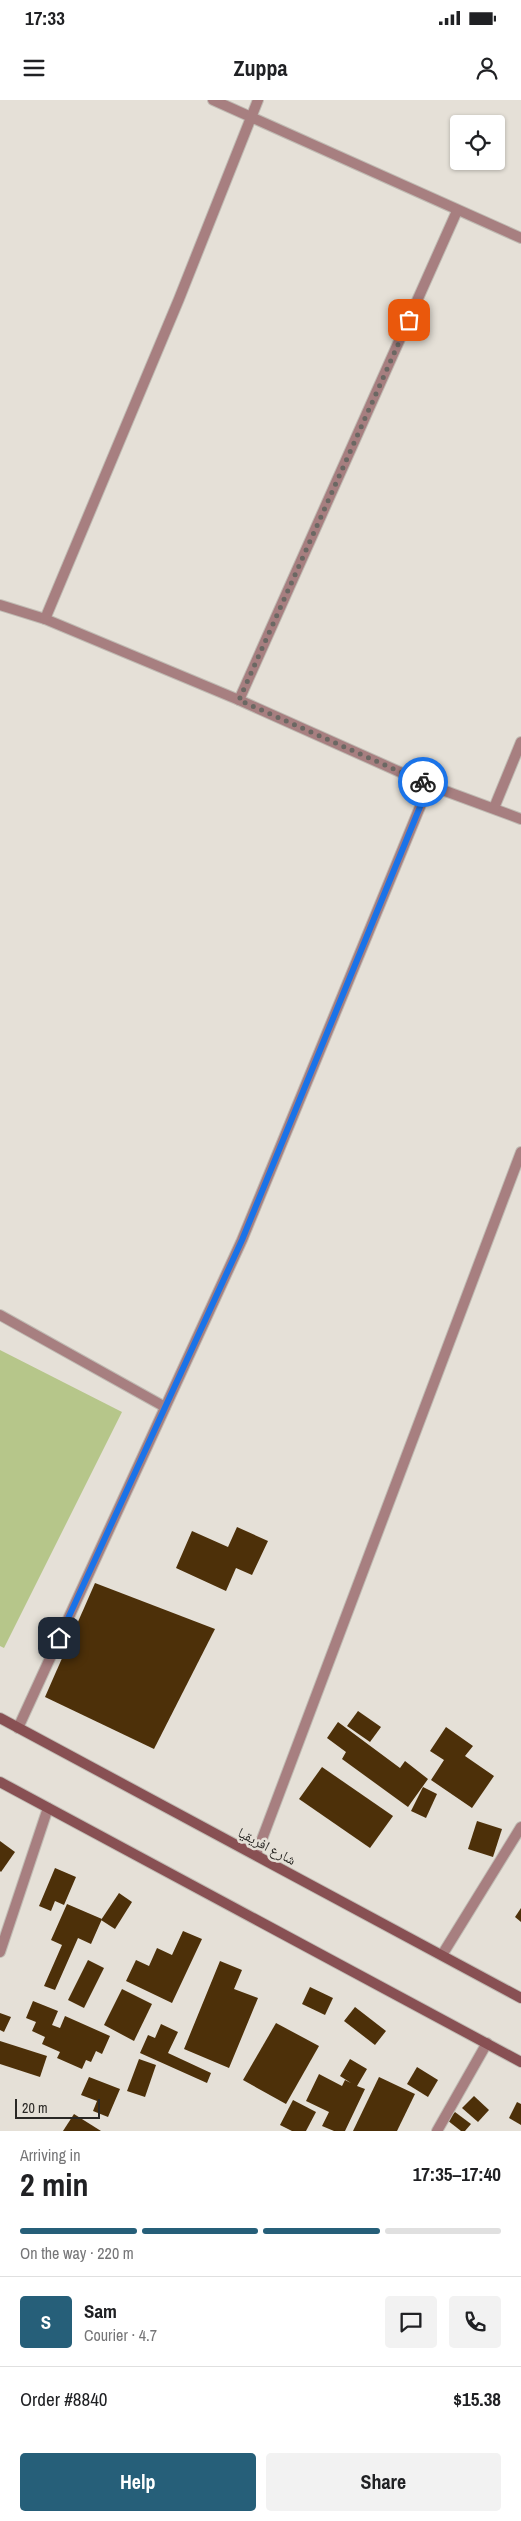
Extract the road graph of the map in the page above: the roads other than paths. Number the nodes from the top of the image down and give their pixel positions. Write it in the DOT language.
graph roads {
  1 [pos="213,100"];
  2 [pos="258,100"];
  3 [pos="251,117"];
  4 [pos="457,211"];
  5 [pos="521,238"];
  6 [pos="0,606"];
  7 [pos="45,619"];
  8 [pos="239,700"];
  9 [pos="521,742"];
  10 [pos="429,785"];
  11 [pos="494,808"];
  12 [pos="521,819"];
  13 [pos="521,1152"];
  14 [pos="0,1314"];
  15 [pos="166,1407"];
  16 [pos="0,1718"];
  17 [pos="18,1728"];
  18 [pos="0,1782"];
  19 [pos="48,1808"];
  20 [pos="521,1827"];
  21 [pos="256,1855"];
  22 [pos="0,1952"];
  23 [pos="442,1955"];
  24 [pos="521,1998"];
  25 [pos="487,2043"];
  26 [pos="521,2062"];
  27 [pos="436,2131"];
  1 -- 3 [label="street"];
  2 -- 3 [label="street"];
  3 -- 4 [label="street"];
  3 -- 7 [label="street"];
  4 -- 5 [label="street"];
  4 -- 8 [label="street"];
  6 -- 7 [label="street"];
  7 -- 8 [label="street"];
  8 -- 10 [label="street"];
  9 -- 11 [label="street"];
  10 -- 11 [label="street"];
  10 -- 15 [label="street"];
  11 -- 12 [label="street"];
  13 -- 21 [label="street"];
  14 -- 15 [label="street"];
  15 -- 17 [label="street"];
  16 -- 17 [label="street, شارع افريقيا"];
  17 -- 21 [label="street, شارع افريقيا"];
  18 -- 19 [label="street"];
  19 -- 22 [label="street"];
  19 -- 25 [label="street"];
  20 -- 23 [label="street"];
  21 -- 23 [label="street, شارع افريقيا"];
  23 -- 24 [label="street, شارع افريقيا"];
  25 -- 26 [label="street"];
  25 -- 27 [label="street"];
}
